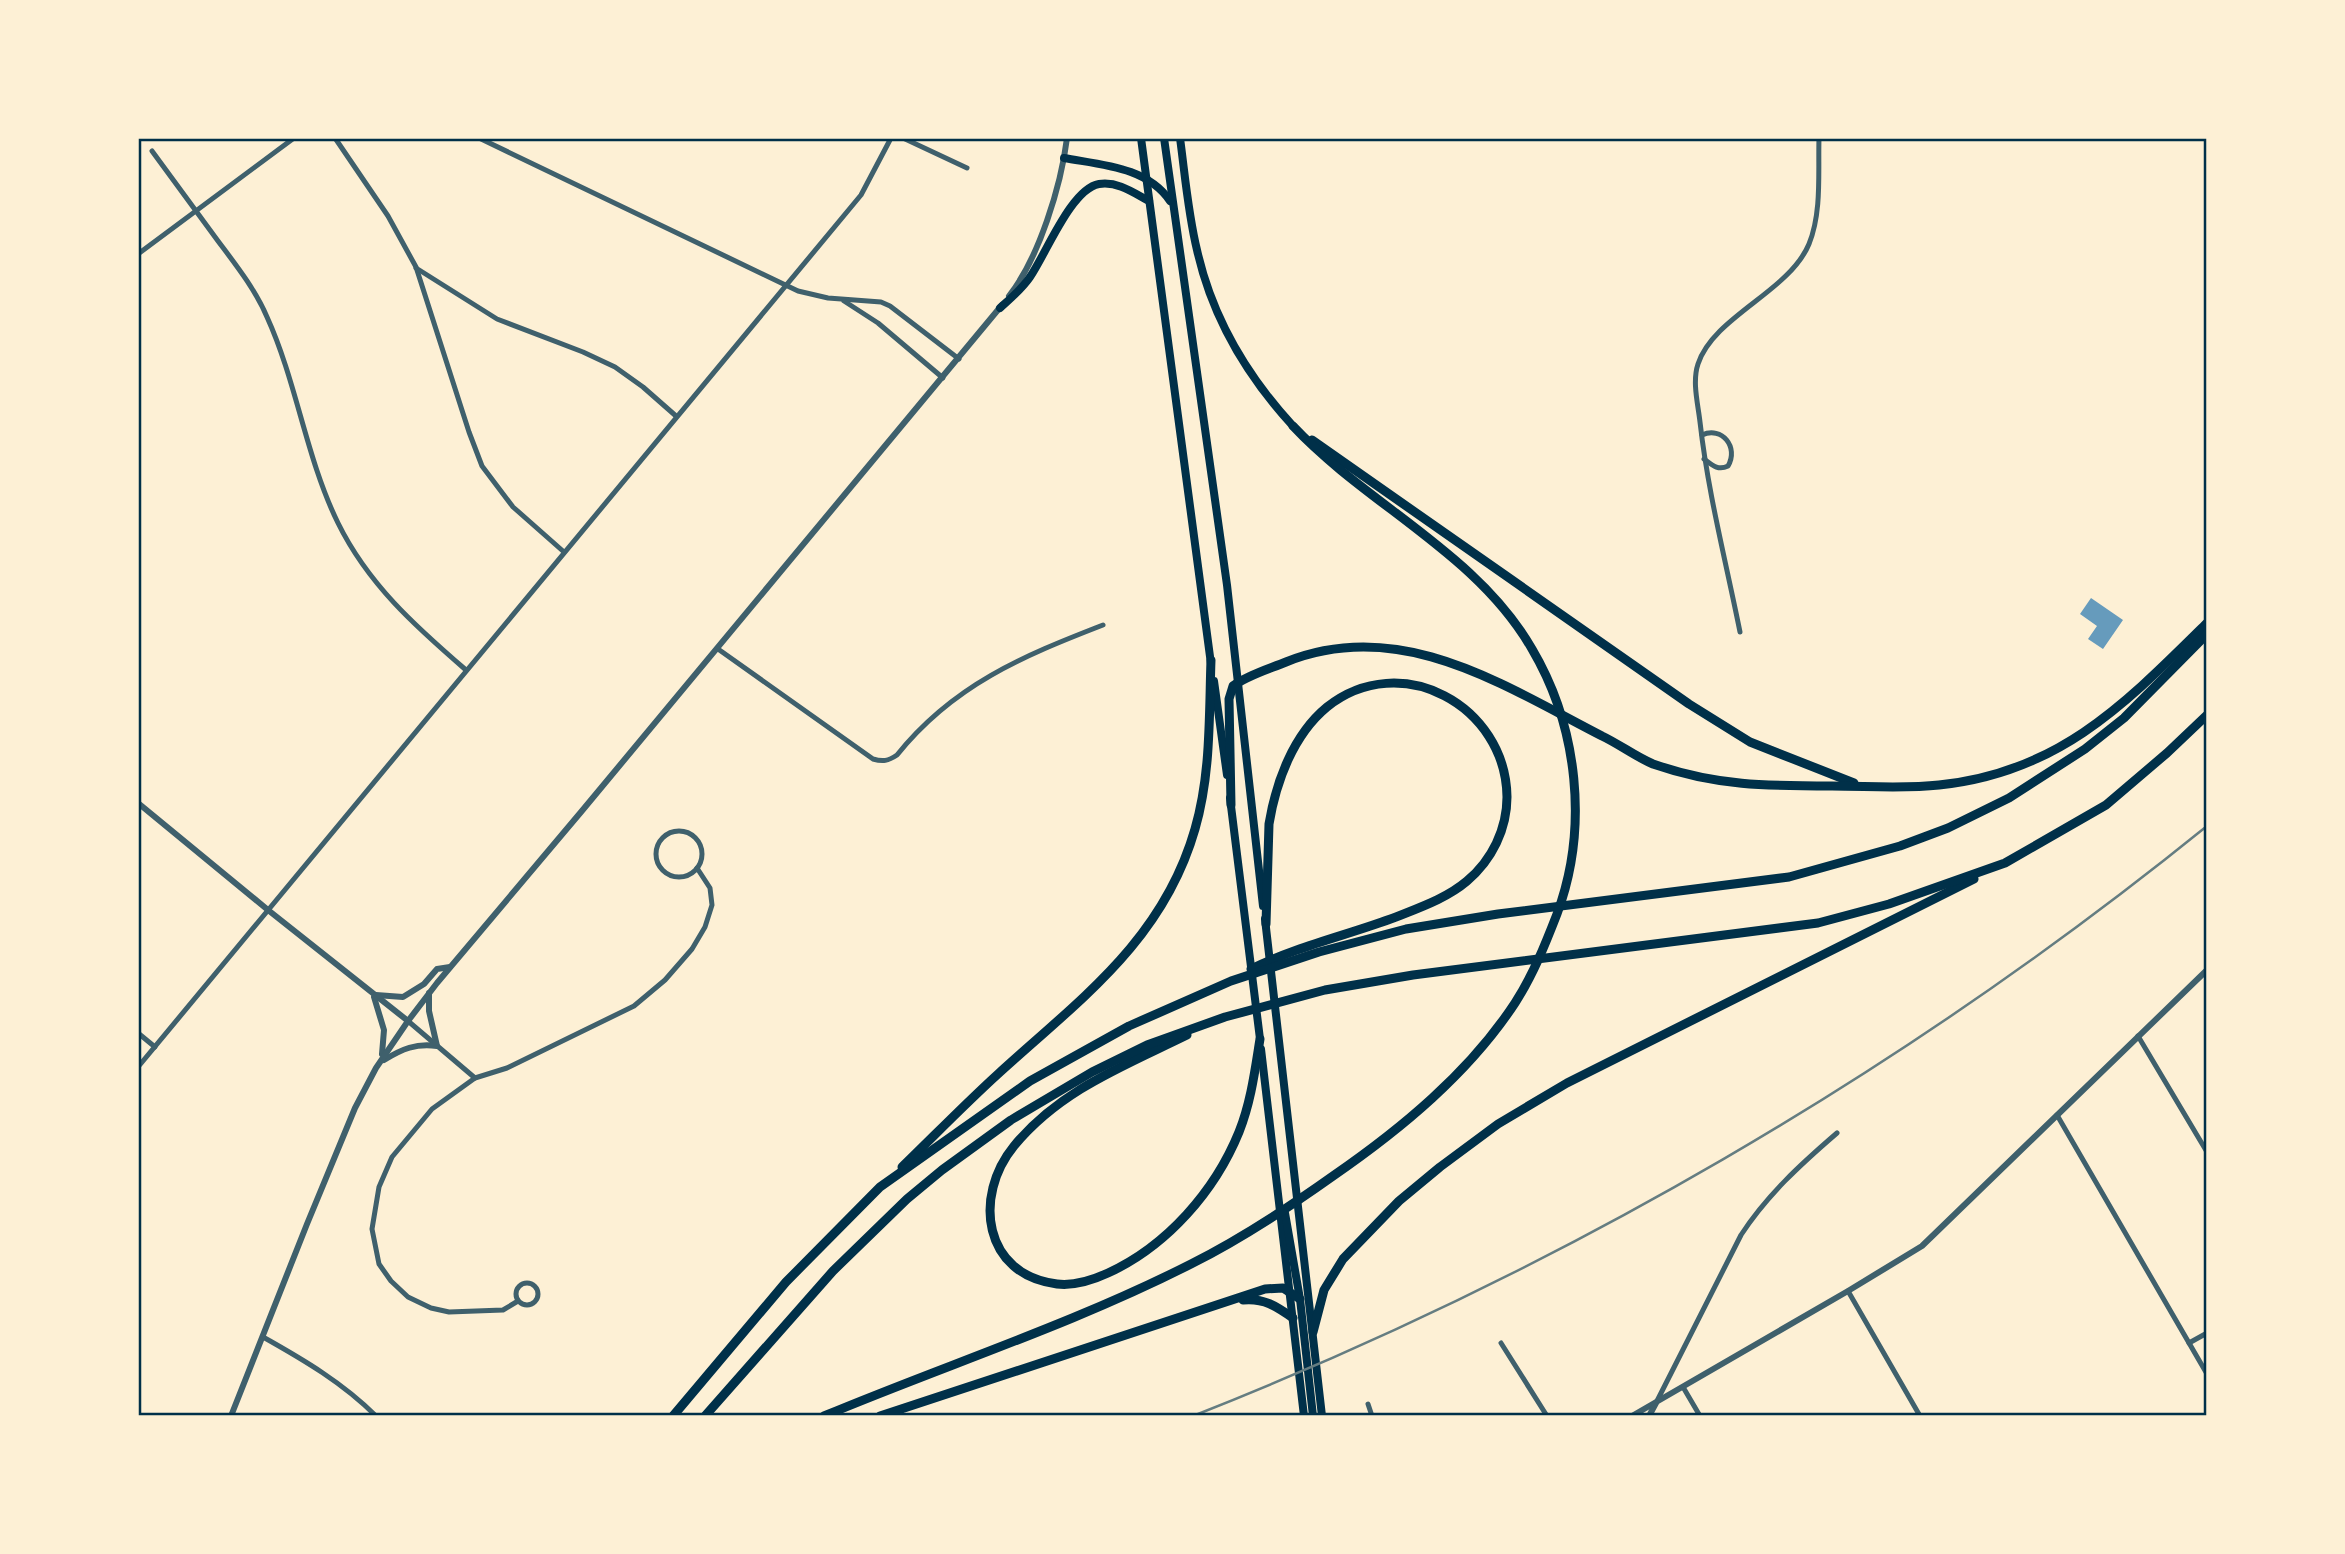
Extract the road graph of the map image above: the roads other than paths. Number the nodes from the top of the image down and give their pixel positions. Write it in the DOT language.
graph roads {
  1 [pos="294,138"];
  2 [pos="335,138"];
  3 [pos="480,138"];
  4 [pos="891,138"];
  5 [pos="903,138"];
  6 [pos="1067,138"];
  7 [pos="1141,138"];
  8 [pos="1164,138"];
  9 [pos="1180,138"];
  10 [pos="1819,138"];
  11 [pos="152,152"];
  12 [pos="1064,158"];
  13 [pos="967,168"];
  14 [pos="1146,178"];
  15 [pos="1149,201"];
  16 [pos="1172,203"];
  17 [pos="196,211"];
  18 [pos="138,254"];
  19 [pos="416,268"];
  20 [pos="785,285"];
  21 [pos="841,300"];
  22 [pos="1000,307"];
  23 [pos="959,359"];
  24 [pos="943,378"];
  25 [pos="676,416"];
  26 [pos="1293,426"];
  27 [pos="1702,435"];
  28 [pos="1704,458"];
  29 [pos="564,552"];
  30 [pos="2207,623"];
  31 [pos="1103,625"];
  32 [pos="1740,632"];
  33 [pos="2207,634"];
  34 [pos="718,649"];
  35 [pos="1211,660"];
  36 [pos="466,670"];
  37 [pos="1237,682"];
  38 [pos="2207,715"];
  39 [pos="1862,786"];
  40 [pos="138,803"];
  41 [pos="1231,805"];
  42 [pos="2006,863"];
  43 [pos="697,868"];
  44 [pos="268,910"];
  45 [pos="1266,924"];
  46 [pos="450,967"];
  47 [pos="2207,970"];
  48 [pos="429,993"];
  49 [pos="374,995"];
  50 [pos="1163,1011"];
  51 [pos="1226,1017"];
  52 [pos="408,1021"];
  53 [pos="138,1033"];
  54 [pos="2138,1036"];
  55 [pos="1260,1039"];
  56 [pos="437,1046"];
  57 [pos="155,1047"];
  58 [pos="380,1063"];
  59 [pos="138,1067"];
  60 [pos="475,1078"];
  61 [pos="2057,1115"];
  62 [pos="1837,1133"];
  63 [pos="2207,1152"];
  64 [pos="1275,1173"];
  65 [pos="880,1187"];
  66 [pos="1289,1291"];
  67 [pos="1848,1292"];
  68 [pos="1300,1299"];
  69 [pos="518,1301"];
  70 [pos="1214,1306"];
  71 [pos="1293,1318"];
  72 [pos="1313,1332"];
  73 [pos="2207,1333"];
  74 [pos="263,1337"];
  75 [pos="1500,1343"];
  76 [pos="2189,1343"];
  77 [pos="2207,1374"];
  78 [pos="1683,1387"];
  79 [pos="1657,1401"];
  80 [pos="1368,1404"];
  81 [pos="231,1416"];
  82 [pos="376,1416"];
  83 [pos="673,1416"];
  84 [pos="705,1416"];
  85 [pos="824,1416"];
  86 [pos="880,1416"];
  87 [pos="1304,1416"];
  88 [pos="1313,1416"];
  89 [pos="1322,1416"];
  90 [pos="1372,1416"];
  91 [pos="1547,1416"];
  92 [pos="1632,1416"];
  93 [pos="1649,1416"];
  94 [pos="1700,1416"];
  95 [pos="1920,1416"];
  1 -- 17 [label="street"];
  2 -- 19 [label="street"];
  3 -- 20 [label="street"];
  4 -- 20 [label="street"];
  5 -- 13 [label="street"];
  6 -- 12 [label="street"];
  7 -- 14 [label="main road"];
  8 -- 16 [label="main road"];
  9 -- 26 [label="main road"];
  10 -- 27 [label="street"];
  11 -- 17 [label="street"];
  12 -- 14 [label="main road"];
  12 -- 22 [label="street"];
  14 -- 15 [label="main road"];
  14 -- 16 [label="main road"];
  15 -- 22 [label="main road"];
  15 -- 35 [label="main road"];
  16 -- 37 [label="main road"];
  17 -- 18 [label="street"];
  17 -- 36 [label="street"];
  19 -- 25 [label="street"];
  19 -- 29 [label="street"];
  20 -- 21 [label="street"];
  20 -- 25 [label="street"];
  21 -- 23 [label="street"];
  21 -- 24 [label="street"];
  22 -- 23 [label="street"];
  23 -- 24 [label="street"];
  24 -- 34 [label="street"];
  25 -- 29 [label="street"];
  26 -- 39 [label="highway"];
  26 -- 85 [label="highway"];
  27 -- 28 [label="street"];
  27 -- 28 [label="street"];
  28 -- 32 [label="street"];
  29 -- 36 [label="street"];
  30 -- 39 [label="highway"];
  31 -- 34 [label="street"];
  33 -- 50 [label="highway"];
  34 -- 46 [label="street"];
  35 -- 41 [label="main road"];
  35 -- 65 [label="highway"];
  36 -- 44 [label="street"];
  37 -- 39 [label="highway"];
  37 -- 41 [label="highway"];
  37 -- 45 [label="main road"];
  38 -- 42 [label="highway"];
  40 -- 44 [label="street"];
  41 -- 55 [label="main road"];
  42 -- 51 [label="highway"];
  42 -- 72 [label="highway"];
  43 -- 43 [label="street"];
  43 -- 60 [label="street"];
  44 -- 49 [label="street"];
  44 -- 57 [label="street"];
  45 -- 50 [label="highway"];
  45 -- 72 [label="main road"];
  46 -- 48 [label="street"];
  46 -- 49 [label="street"];
  47 -- 54 [label="street"];
  48 -- 52 [label="street"];
  48 -- 56 [label="street"];
  49 -- 52 [label="street"];
  49 -- 58 [label="street"];
  50 -- 65 [label="highway"];
  51 -- 55 [label="highway"];
  51 -- 84 [label="highway"];
  52 -- 56 [label="street"];
  52 -- 58 [label="street"];
  53 -- 57 [label="street"];
  54 -- 61 [label="street"];
  54 -- 63 [label="street"];
  55 -- 64 [label="main road"];
  56 -- 58 [label="street"];
  56 -- 60 [label="street"];
  57 -- 59 [label="street"];
  58 -- 74 [label="street"];
  60 -- 69 [label="street"];
  61 -- 67 [label="street"];
  61 -- 76 [label="street"];
  62 -- 79 [label="street"];
  64 -- 66 [label="main road"];
  64 -- 68 [label="main road"];
  65 -- 83 [label="highway"];
  66 -- 68 [label="highway"];
  66 -- 70 [label="highway"];
  66 -- 71 [label="main road"];
  67 -- 78 [label="street"];
  67 -- 95 [label="street"];
  68 -- 88 [label="main road"];
  69 -- 69 [label="street"];
  70 -- 71 [label="highway"];
  70 -- 86 [label="highway"];
  71 -- 87 [label="main road"];
  72 -- 89 [label="main road"];
  73 -- 76 [label="street"];
  74 -- 81 [label="street"];
  74 -- 82 [label="street"];
  75 -- 91 [label="street"];
  76 -- 77 [label="street"];
  78 -- 79 [label="street"];
  78 -- 94 [label="street"];
  79 -- 92 [label="street"];
  79 -- 93 [label="street"];
  80 -- 90 [label="street"];
}
